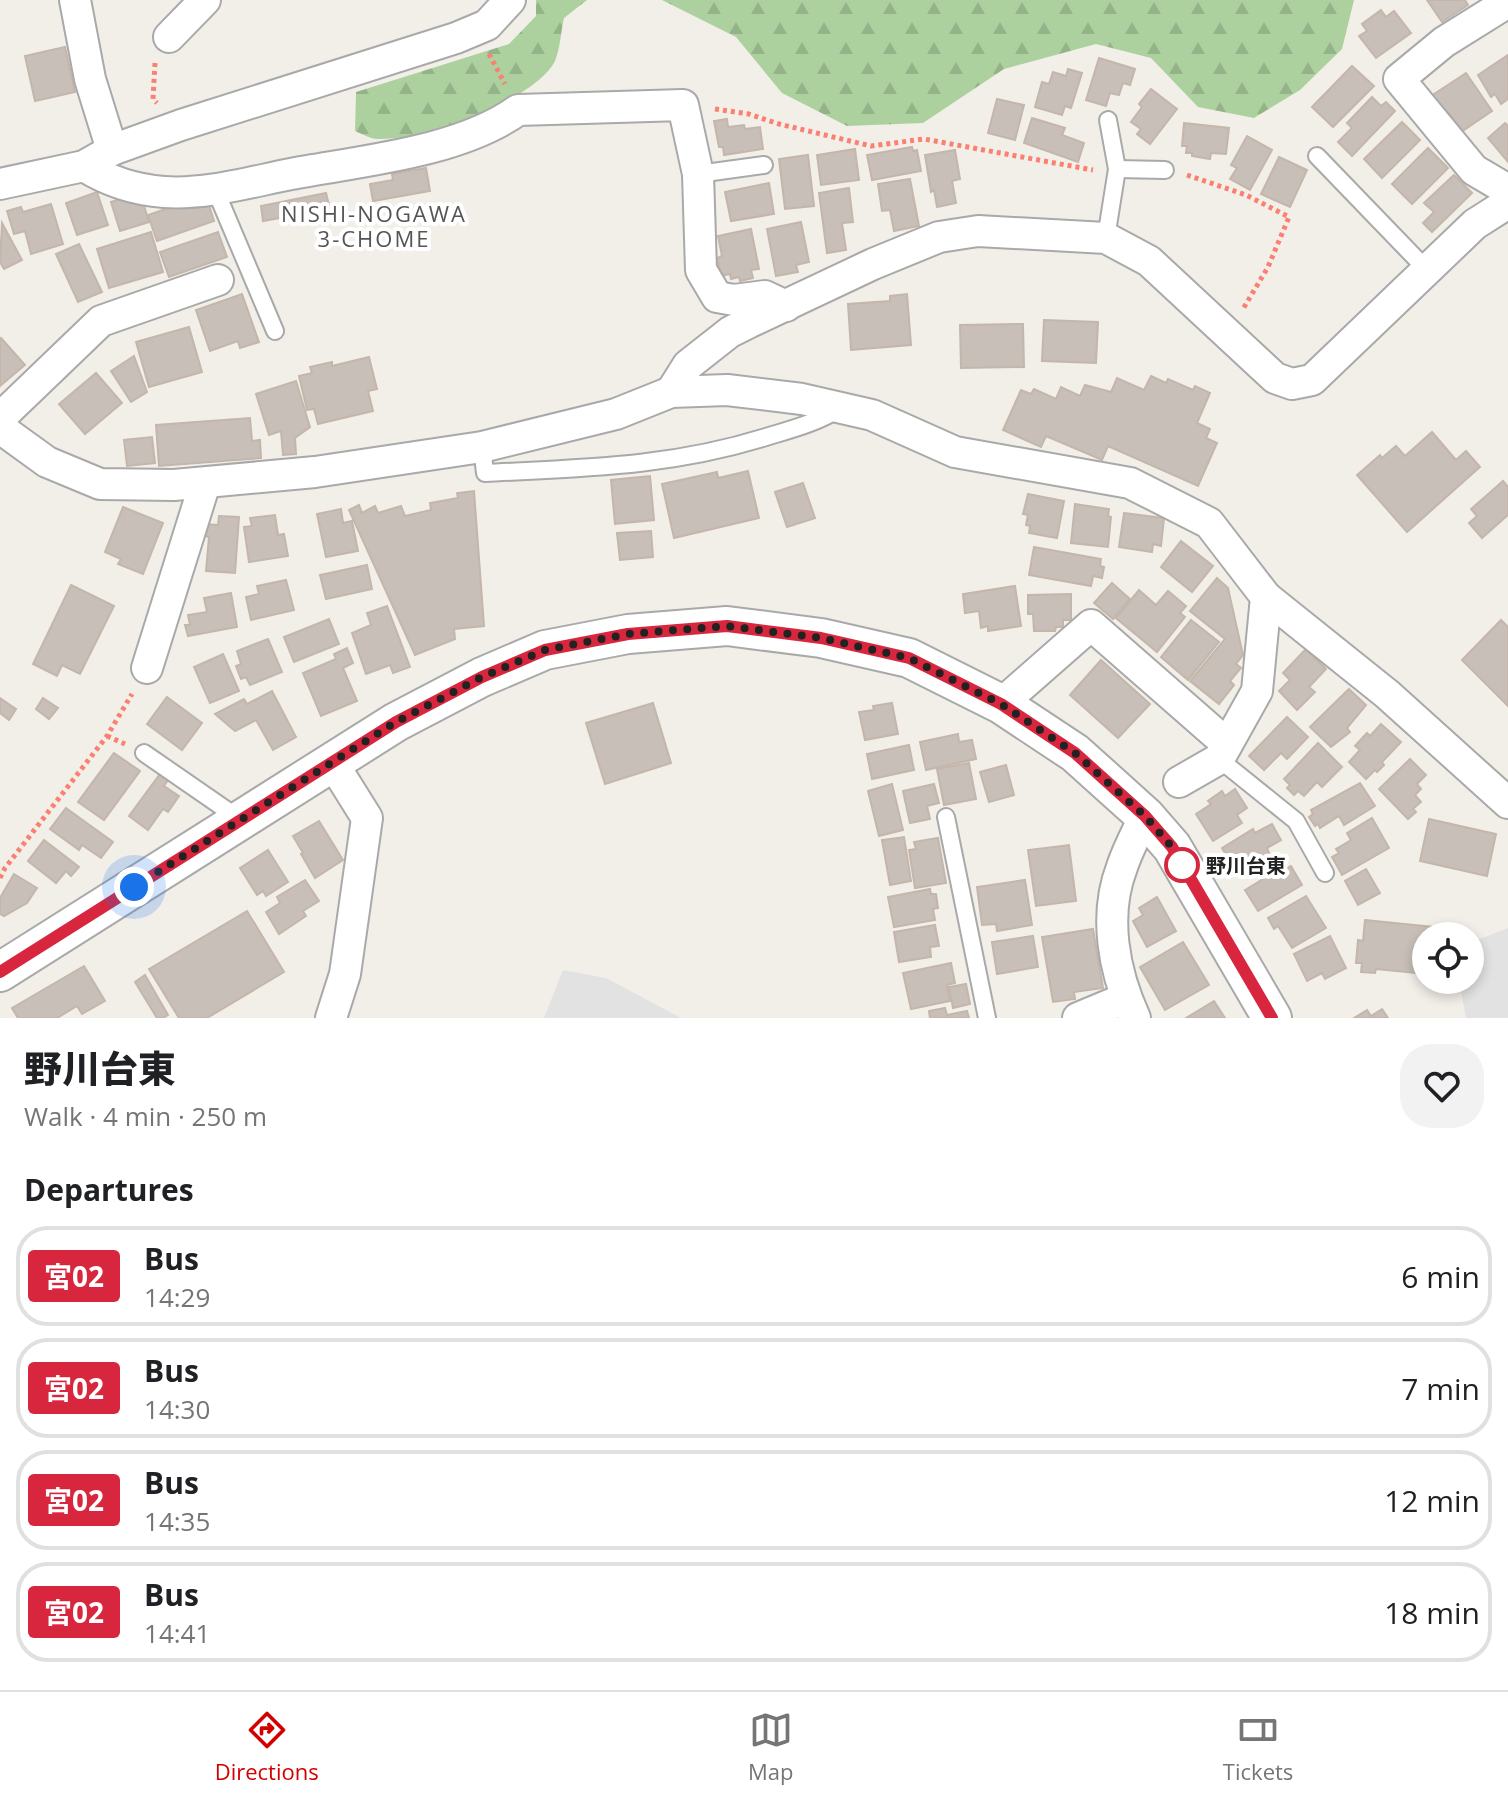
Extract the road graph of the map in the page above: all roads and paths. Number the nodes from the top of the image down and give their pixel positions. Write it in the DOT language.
graph roads {
  1 [pos="75,0"];
  2 [pos="205,0"];
  3 [pos="510,0"];
  4 [pos="1508,2"];
  5 [pos="169,37"];
  6 [pos="683,105"];
  7 [pos="1108,120"];
  8 [pos="181,125"];
  9 [pos="112,150"];
  10 [pos="1317,156"];
  11 [pos="764,165"];
  12 [pos="84,166"];
  13 [pos="1117,169"];
  14 [pos="1165,170"];
  15 [pos="698,174"];
  16 [pos="0,184"];
  17 [pos="215,189"];
  18 [pos="1508,190"];
  19 [pos="1508,203"];
  20 [pos="1106,238"];
  21 [pos="1428,271"];
  22 [pos="218,280"];
  23 [pos="786,306"];
  24 [pos="275,331"];
  25 [pos="1228,334"];
  26 [pos="671,392"];
  27 [pos="840,408"];
  28 [pos="0,418"];
  29 [pos="0,428"];
  30 [pos="482,447"];
  31 [pos="205,483"];
  32 [pos="1266,597"];
  33 [pos="147,668"];
  34 [pos="1001,704"];
  35 [pos="1223,751"];
  36 [pos="144,753"];
  37 [pos="332,762"];
  38 [pos="1179,782"];
  39 [pos="1508,803"];
  40 [pos="1145,816"];
  41 [pos="946,817"];
  42 [pos="241,820"];
  43 [pos="1325,873"];
  44 [pos="0,878"];
  45 [pos="0,972"];
  46 [pos="1130,1008"];
  47 [pos="331,1018"];
  48 [pos="987,1018"];
  49 [pos="1078,1018"];
  50 [pos="1272,1018"];
  1 -- 9 [label="street"];
  2 -- 5 [label="street"];
  3 -- 8 [label="street"];
  4 -- 18 [label="street"];
  5 -- 8 [label="path"];
  6 -- 13 [label="path"];
  6 -- 15 [label="street"];
  6 -- 17 [label="street"];
  7 -- 13 [label="lane"];
  8 -- 9 [label="street"];
  9 -- 12 [label="street"];
  10 -- 21 [label="lane"];
  11 -- 15 [label="lane"];
  12 -- 16 [label="street"];
  12 -- 17 [label="street"];
  13 -- 14 [label="lane"];
  13 -- 20 [label="lane"];
  14 -- 25 [label="path"];
  15 -- 23 [label="street"];
  17 -- 24 [label="lane"];
  19 -- 21 [label="street"];
  20 -- 23 [label="street"];
  20 -- 25 [label="street"];
  21 -- 25 [label="street"];
  22 -- 28 [label="street"];
  23 -- 26 [label="street"];
  26 -- 27 [label="street"];
  26 -- 30 [label="street"];
  27 -- 30 [label="lane"];
  27 -- 32 [label="street"];
  29 -- 31 [label="street"];
  30 -- 31 [label="street"];
  31 -- 33 [label="street"];
  32 -- 35 [label="street"];
  32 -- 39 [label="street"];
  33 -- 44 [label="path"];
  34 -- 35 [label="street"];
  34 -- 37 [label="street"];
  34 -- 40 [label="street"];
  35 -- 38 [label="street"];
  35 -- 43 [label="lane"];
  36 -- 42 [label="lane"];
  37 -- 42 [label="street"];
  37 -- 47 [label="street"];
  40 -- 46 [label="street"];
  40 -- 50 [label="street"];
  41 -- 48 [label="lane"];
  42 -- 45 [label="street"];
  46 -- 49 [label="street"];
}
